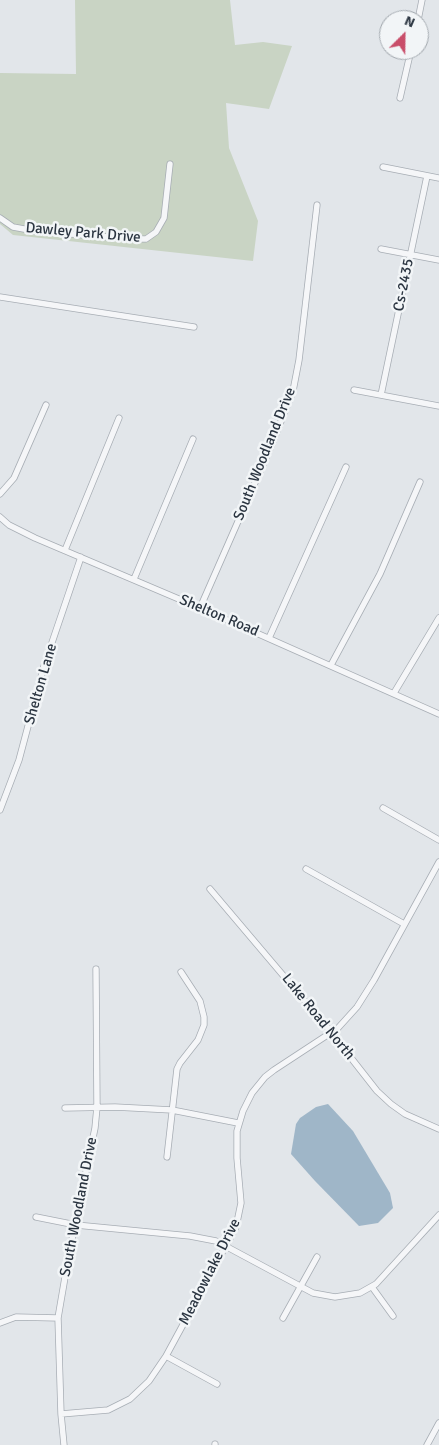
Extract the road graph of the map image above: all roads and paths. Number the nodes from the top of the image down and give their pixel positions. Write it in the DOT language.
graph roads {
  1 [pos="409,60"];
  2 [pos="400,98"];
  3 [pos="170,164"];
  4 [pos="383,167"];
  5 [pos="427,176"];
  6 [pos="439,178"];
  7 [pos="316,205"];
  8 [pos="0,218"];
  9 [pos="381,249"];
  10 [pos="410,254"];
  11 [pos="439,260"];
  12 [pos="0,297"];
  13 [pos="194,327"];
  14 [pos="354,390"];
  15 [pos="381,395"];
  16 [pos="46,405"];
  17 [pos="439,406"];
  18 [pos="119,418"];
  19 [pos="193,439"];
  20 [pos="346,467"];
  21 [pos="420,482"];
  22 [pos="0,494"];
  23 [pos="0,517"];
  24 [pos="65,550"];
  25 [pos="81,557"];
  26 [pos="134,579"];
  27 [pos="200,608"];
  28 [pos="439,618"];
  29 [pos="269,638"];
  30 [pos="331,665"];
  31 [pos="394,693"];
  32 [pos="439,714"];
  33 [pos="383,808"];
  34 [pos="0,810"];
  35 [pos="439,840"];
  36 [pos="439,862"];
  37 [pos="306,868"];
  38 [pos="210,889"];
  39 [pos="404,924"];
  40 [pos="96,969"];
  41 [pos="180,972"];
  42 [pos="332,1033"];
  43 [pos="97,1107"];
  44 [pos="64,1108"];
  45 [pos="172,1110"];
  46 [pos="238,1123"];
  47 [pos="439,1129"];
  48 [pos="167,1156"];
  49 [pos="439,1216"];
  50 [pos="36,1217"];
  51 [pos="76,1225"];
  52 [pos="226,1245"];
  53 [pos="317,1257"];
  54 [pos="301,1287"];
  55 [pos="372,1287"];
  56 [pos="393,1316"];
  57 [pos="58,1318"];
  58 [pos="283,1318"];
  59 [pos="0,1323"];
  60 [pos="166,1356"];
  61 [pos="218,1384"];
  62 [pos="61,1414"];
  63 [pos="439,1423"];
  64 [pos="64,1445"];
  65 [pos="427,1445"];
  1 -- 2 [label="street"];
  3 -- 8 [label="street, Dawley Park Drive"];
  4 -- 5 [label="street"];
  5 -- 6 [label="street"];
  5 -- 10 [label="street, Cs-2435"];
  7 -- 27 [label="street, South Woodland Drive"];
  9 -- 10 [label="street"];
  10 -- 11 [label="street"];
  10 -- 15 [label="street, Cs-2435"];
  12 -- 13 [label="street"];
  14 -- 15 [label="street"];
  15 -- 17 [label="street"];
  16 -- 22 [label="street"];
  18 -- 24 [label="street"];
  19 -- 26 [label="street"];
  20 -- 29 [label="street"];
  21 -- 30 [label="street"];
  23 -- 24 [label="street, Shelton Road"];
  24 -- 25 [label="street, Shelton Road"];
  25 -- 26 [label="street, Shelton Road"];
  25 -- 34 [label="street, Shelton Lane"];
  26 -- 27 [label="street, Shelton Road"];
  27 -- 29 [label="street, Shelton Road"];
  28 -- 31 [label="street"];
  29 -- 30 [label="street, Shelton Road"];
  30 -- 31 [label="street, Shelton Road"];
  31 -- 32 [label="street, Shelton Road"];
  33 -- 35 [label="street"];
  36 -- 39 [label="street, Meadowlake Drive"];
  37 -- 39 [label="street"];
  38 -- 42 [label="street, Lake Road North"];
  39 -- 42 [label="street, Meadowlake Drive"];
  40 -- 43 [label="street, South Woodland Drive"];
  41 -- 45 [label="street"];
  42 -- 46 [label="street, Meadowlake Drive"];
  42 -- 47 [label="street, Lake Road North"];
  43 -- 44 [label="street"];
  43 -- 45 [label="street"];
  43 -- 51 [label="street, South Woodland Drive"];
  45 -- 46 [label="street"];
  45 -- 48 [label="street"];
  46 -- 52 [label="street, Meadowlake Drive"];
  49 -- 55 [label="street"];
  50 -- 51 [label="street"];
  51 -- 52 [label="street"];
  51 -- 57 [label="street, South Woodland Drive"];
  52 -- 54 [label="street"];
  52 -- 60 [label="street, Meadowlake Drive"];
  53 -- 54 [label="street"];
  54 -- 55 [label="street"];
  54 -- 58 [label="street"];
  55 -- 56 [label="street"];
  57 -- 59 [label="street"];
  57 -- 62 [label="street, South Woodland Drive"];
  60 -- 61 [label="street"];
  60 -- 62 [label="street, Meadowlake Drive"];
  62 -- 64 [label="street, South Woodland Drive"];
  63 -- 65 [label="street"];
}
